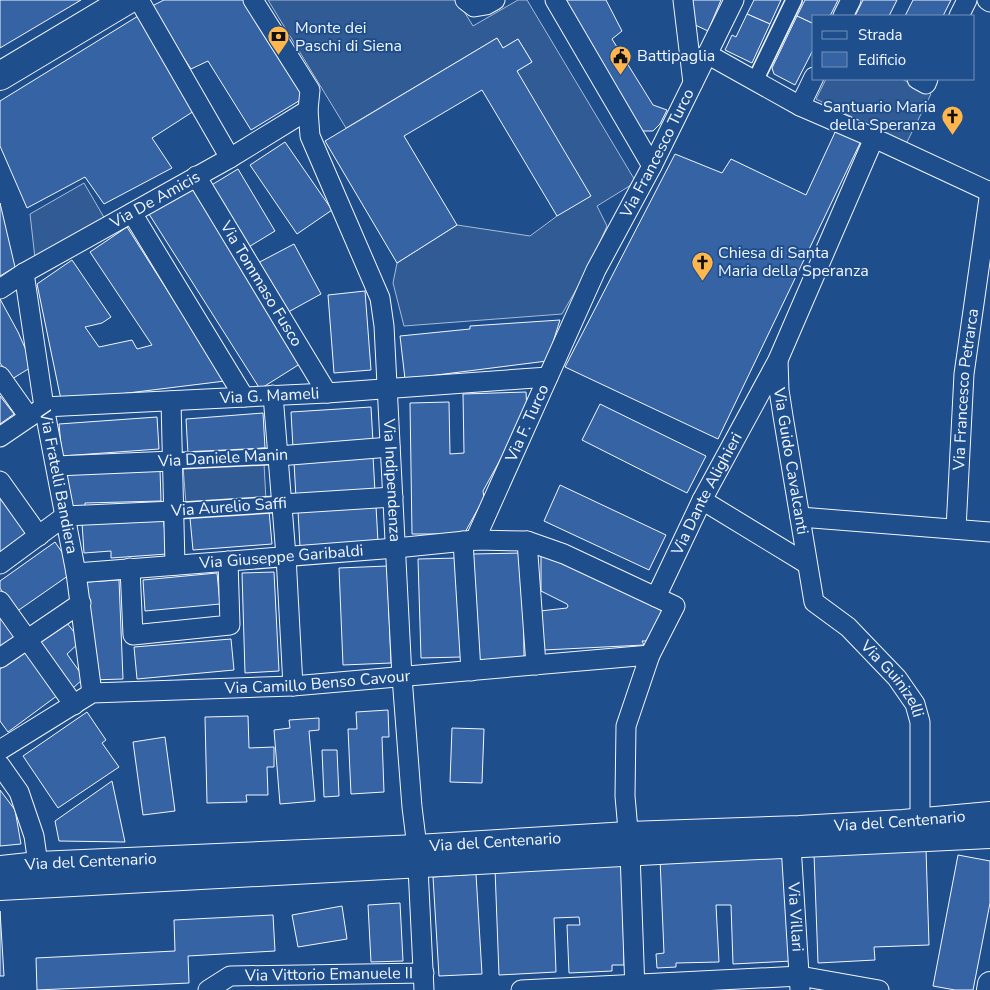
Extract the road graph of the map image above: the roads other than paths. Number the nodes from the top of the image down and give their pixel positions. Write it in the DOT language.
graph roads {
  1 [pos="127,0"];
  2 [pos="139,0"];
  3 [pos="254,0"];
  4 [pos="465,0"];
  5 [pos="495,0"];
  6 [pos="555,0"];
  7 [pos="683,0"];
  8 [pos="734,0"];
  9 [pos="794,0"];
  10 [pos="851,0"];
  11 [pos="967,0"];
  12 [pos="987,0"];
  13 [pos="990,2"];
  14 [pos="844,15"];
  15 [pos="960,15"];
  16 [pos="707,54"];
  17 [pos="0,76"];
  18 [pos="813,80"];
  19 [pos="919,80"];
  20 [pos="928,80"];
  21 [pos="755,81"];
  22 [pos="693,83"];
  23 [pos="800,106"];
  24 [pos="308,110"];
  25 [pos="874,138"];
  26 [pos="230,158"];
  27 [pos="652,166"];
  28 [pos="196,176"];
  29 [pos="990,192"];
  30 [pos="132,213"];
  31 [pos="24,274"];
  32 [pos="0,289"];
  33 [pos="579,306"];
  34 [pos="778,360"];
  35 [pos="0,376"];
  36 [pos="548,376"];
  37 [pos="386,389"];
  38 [pos="326,393"];
  39 [pos="273,395"];
  40 [pos="244,397"];
  41 [pos="171,401"];
  42 [pos="37,412"];
  43 [pos="0,437"];
  44 [pos="390,447"];
  45 [pos="278,456"];
  46 [pos="172,461"];
  47 [pos="56,466"];
  48 [pos="0,480"];
  49 [pos="394,498"];
  50 [pos="702,500"];
  51 [pos="282,504"];
  52 [pos="173,511"];
  53 [pos="65,516"];
  54 [pos="800,516"];
  55 [pos="956,529"];
  56 [pos="990,532"];
  57 [pos="39,536"];
  58 [pos="469,541"];
  59 [pos="527,541"];
  60 [pos="396,548"];
  61 [pos="286,556"];
  62 [pos="228,560"];
  63 [pos="0,564"];
  64 [pos="807,564"];
  65 [pos="174,565"];
  66 [pos="130,568"];
  67 [pos="76,573"];
  68 [pos="656,597"];
  69 [pos="0,601"];
  70 [pos="81,603"];
  71 [pos="28,639"];
  72 [pos="650,655"];
  73 [pos="0,658"];
  74 [pos="536,666"];
  75 [pos="471,671"];
  76 [pos="402,677"];
  77 [pos="293,686"];
  78 [pos="92,693"];
  79 [pos="74,704"];
  80 [pos="0,750"];
  81 [pos="0,764"];
  82 [pos="990,814"];
  83 [pos="920,821"];
  84 [pos="990,836"];
  85 [pos="629,843"];
  86 [pos="792,845"];
  87 [pos="418,856"];
  88 [pos="0,868"];
  89 [pos="39,875"];
  90 [pos="0,888"];
  91 [pos="424,982"];
  92 [pos="800,983"];
  93 [pos="990,984"];
  94 [pos="635,988"];
  95 [pos="208,990"];
  96 [pos="521,990"];
  97 [pos="879,990"];
  98 [pos="989,990"];
  1 -- 17 [label="main road"];
  2 -- 26 [label="street"];
  3 -- 24 [label="street, Via Indipendenza"];
  4 -- 5 [label="street"];
  6 -- 27 [label="street"];
  7 -- 22 [label="street"];
  8 -- 16 [label="street, Via Francesco Turco"];
  9 -- 21 [label="street"];
  10 -- 14 [label="street"];
  11 -- 15 [label="street"];
  12 -- 13 [label="street"];
  16 -- 21 [label="street"];
  16 -- 22 [label="street, Via Francesco Turco"];
  18 -- 23 [label="street"];
  19 -- 20 [label="street"];
  21 -- 23 [label="street"];
  22 -- 27 [label="street, Via Francesco Turco"];
  23 -- 25 [label="street"];
  24 -- 26 [label="street, Via De Amicis"];
  24 -- 37 [label="street, Via Indipendenza"];
  25 -- 29 [label="street"];
  25 -- 34 [label="street, Via Dante Alighieri"];
  26 -- 28 [label="street, Via De Amicis"];
  27 -- 33 [label="street, Via Francesco Turco"];
  28 -- 30 [label="street, Via De Amicis"];
  28 -- 38 [label="street, Via Tommaso Fusco"];
  29 -- 55 [label="street, Via Francesco Petrarca"];
  30 -- 31 [label="street, Via De Amicis"];
  30 -- 40 [label="street"];
  31 -- 32 [label="street, Via De Amicis"];
  31 -- 42 [label="street, Via Fratelli Bandiera"];
  33 -- 36 [label="street, Via F. Turco"];
  34 -- 50 [label="street, Via Dante Alighieri"];
  34 -- 54 [label="street, Via Guido Cavalcanti"];
  35 -- 42 [label="street"];
  36 -- 37 [label="street, Via G. Mameli"];
  36 -- 58 [label="street, Via F. Turco"];
  37 -- 38 [label="street, Via G. Mameli"];
  37 -- 44 [label="street, Via Indipendenza"];
  38 -- 39 [label="street, Via G. Mameli"];
  39 -- 40 [label="street, Via G. Mameli"];
  39 -- 45 [label="street"];
  40 -- 41 [label="street, Via G. Mameli"];
  41 -- 42 [label="street, Via G. Mameli"];
  41 -- 46 [label="street"];
  42 -- 43 [label="street"];
  42 -- 47 [label="street, Via Fratelli Bandiera"];
  44 -- 45 [label="street, Via Daniele Manin"];
  44 -- 49 [label="street, Via Indipendenza"];
  45 -- 46 [label="street, Via Daniele Manin"];
  45 -- 51 [label="street"];
  46 -- 47 [label="street, Via Daniele Manin"];
  46 -- 52 [label="street"];
  47 -- 53 [label="street, Via Fratelli Bandiera"];
  48 -- 57 [label="street"];
  49 -- 51 [label="street, Via Aurelio Saffi"];
  49 -- 60 [label="street, Via Indipendenza"];
  50 -- 64 [label="street"];
  50 -- 68 [label="street, Via Dante Alighieri"];
  51 -- 52 [label="street, Via Aurelio Saffi"];
  51 -- 61 [label="street"];
  52 -- 53 [label="street, Via Aurelio Saffi"];
  52 -- 65 [label="street"];
  53 -- 57 [label="street"];
  53 -- 67 [label="street, Via Fratelli Bandiera"];
  54 -- 55 [label="street"];
  54 -- 64 [label="street, Via Guido Cavalcanti"];
  55 -- 56 [label="street"];
  57 -- 63 [label="street"];
  58 -- 59 [label="street, Via Giuseppe Garibaldi"];
  58 -- 60 [label="street, Via Giuseppe Garibaldi"];
  58 -- 75 [label="street"];
  59 -- 68 [label="street, Via Giuseppe Garibaldi"];
  59 -- 74 [label="street"];
  60 -- 61 [label="street, Via Giuseppe Garibaldi"];
  60 -- 76 [label="street, Via Indipendenza"];
  61 -- 62 [label="street, Via Giuseppe Garibaldi"];
  61 -- 77 [label="street"];
  62 -- 65 [label="street, Via Giuseppe Garibaldi"];
  62 -- 66 [label="street"];
  64 -- 83 [label="street, Via Guinizelli"];
  65 -- 66 [label="street, Via Giuseppe Garibaldi"];
  66 -- 67 [label="street, Via Giuseppe Garibaldi"];
  67 -- 70 [label="street, Via Fratelli Bandiera"];
  68 -- 72 [label="street"];
  69 -- 71 [label="street"];
  70 -- 71 [label="street"];
  70 -- 78 [label="street, Via Fratelli Bandiera"];
  71 -- 73 [label="street"];
  71 -- 79 [label="street"];
  72 -- 74 [label="street, Via Camillo Benso Cavour"];
  72 -- 85 [label="street"];
  74 -- 75 [label="street, Via Camillo Benso Cavour"];
  75 -- 76 [label="street, Via Camillo Benso Cavour"];
  76 -- 77 [label="street, Via Camillo Benso Cavour"];
  76 -- 87 [label="street, Via Indipendenza"];
  77 -- 78 [label="street, Via Camillo Benso Cavour"];
  78 -- 79 [label="street, Via Camillo Benso Cavour"];
  79 -- 80 [label="street, Via Camillo Benso Cavour"];
  81 -- 89 [label="street"];
  82 -- 83 [label="street, Via del Centenario"];
  83 -- 85 [label="street, Via del Centenario"];
  84 -- 86 [label="street, Via del Centenario"];
  85 -- 86 [label="street, Via del Centenario"];
  85 -- 87 [label="street, Via del Centenario"];
  85 -- 94 [label="street"];
  86 -- 92 [label="street, Via Villari"];
  87 -- 89 [label="street, Via del Centenario"];
  87 -- 91 [label="street, Via Indipendenza"];
  88 -- 89 [label="street, Via del Centenario"];
  89 -- 90 [label="street, Via del Centenario"];
  91 -- 95 [label="street, Via Vittorio Emanuele II"];
  92 -- 94 [label="street"];
  92 -- 97 [label="street"];
  93 -- 98 [label="street"];
  94 -- 96 [label="street"];
}
